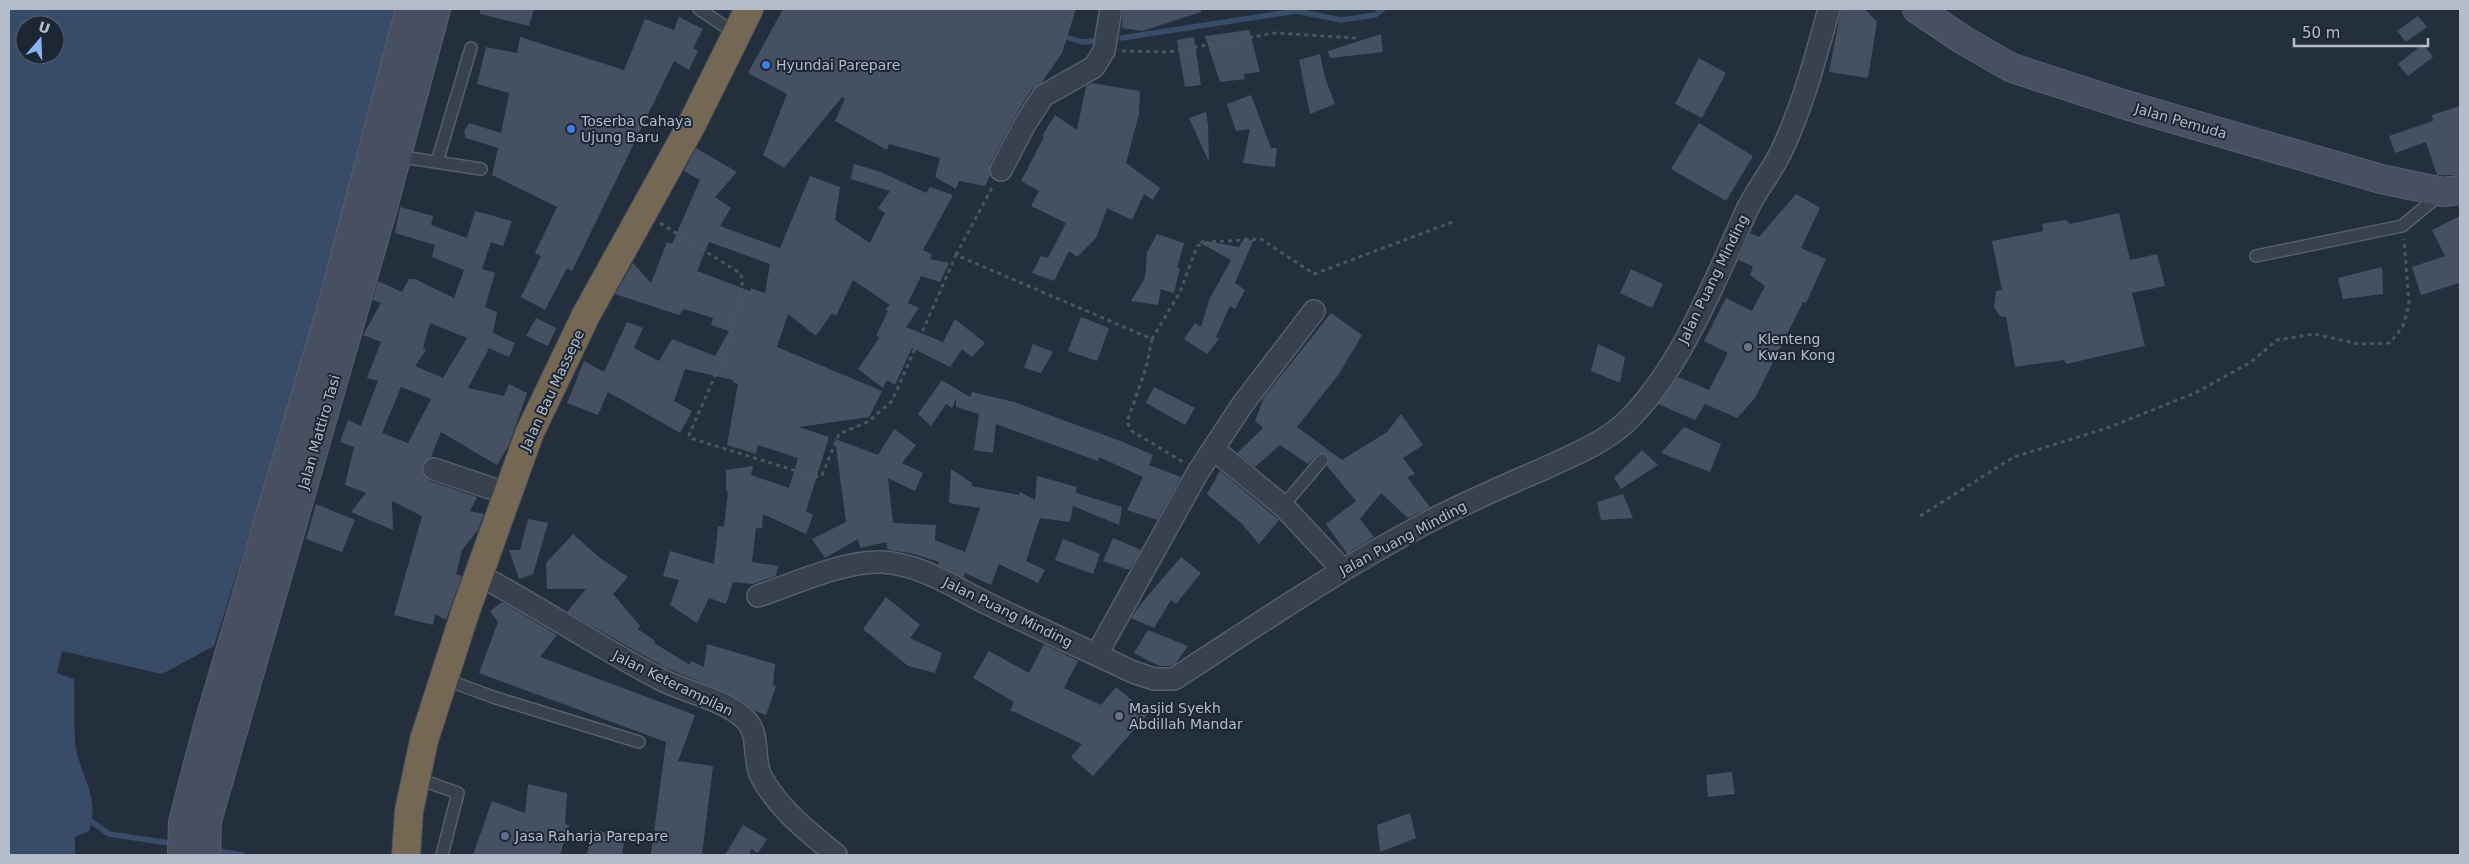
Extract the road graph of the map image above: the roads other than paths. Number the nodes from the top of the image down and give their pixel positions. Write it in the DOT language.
graph roads {
  1 [pos="410,9"];
  2 [pos="436,9"];
  3 [pos="699,9"];
  4 [pos="749,9"];
  5 [pos="1111,9"];
  6 [pos="1829,9"];
  7 [pos="1917,9"];
  8 [pos="736,34"];
  9 [pos="471,48"];
  10 [pos="396,156"];
  11 [pos="437,162"];
  12 [pos="481,168"];
  13 [pos="1001,170"];
  14 [pos="2452,191"];
  15 [pos="2256,256"];
  16 [pos="1314,311"];
  17 [pos="342,313"];
  18 [pos="1213,449"];
  19 [pos="1322,460"];
  20 [pos="434,468"];
  21 [pos="508,494"];
  22 [pos="1283,506"];
  23 [pos="1343,570"];
  24 [pos="479,575"];
  25 [pos="758,596"];
  26 [pos="1097,654"];
  27 [pos="444,679"];
  28 [pos="639,742"];
  29 [pos="416,778"];
  30 [pos="195,822"];
  31 [pos="182,855"];
  32 [pos="206,855"];
  33 [pos="406,855"];
  34 [pos="442,855"];
  35 [pos="836,855"];
  1 -- 17 [label="main road, Jalan Mattiro Tasi"];
  2 -- 10 [label="main road, Jalan Mattiro Tasi"];
  3 -- 8 [label="lane"];
  4 -- 8 [label="highway, Jalan Bau Massepe"];
  5 -- 13 [label="street"];
  6 -- 23 [label="street, Jalan Puang Minding"];
  7 -- 14 [label="main road, Jalan Pemuda"];
  8 -- 21 [label="highway, Jalan Bau Massepe"];
  9 -- 11 [label="lane"];
  10 -- 11 [label="lane"];
  10 -- 17 [label="main road, Jalan Mattiro Tasi"];
  11 -- 12 [label="lane"];
  14 -- 15 [label="lane"];
  16 -- 18 [label="street"];
  17 -- 30 [label="main road, Jalan Mattiro Tasi"];
  18 -- 22 [label="street"];
  18 -- 26 [label="street"];
  19 -- 22 [label="lane"];
  20 -- 21 [label="street"];
  21 -- 24 [label="highway, Jalan Bau Massepe"];
  22 -- 23 [label="street"];
  23 -- 26 [label="street, Jalan Puang Minding"];
  24 -- 27 [label="highway, Jalan Bau Massepe"];
  24 -- 35 [label="street, Jalan Keterampilan"];
  25 -- 26 [label="street, Jalan Puang Minding"];
  27 -- 28 [label="lane"];
  27 -- 29 [label="highway, Jalan Bau Massepe"];
  29 -- 33 [label="highway, Jalan Bau Massepe"];
  29 -- 34 [label="lane"];
  30 -- 31 [label="main road, Jalan Mattiro Tasi"];
  30 -- 32 [label="main road, Jalan Mattiro Tasi"];
}
